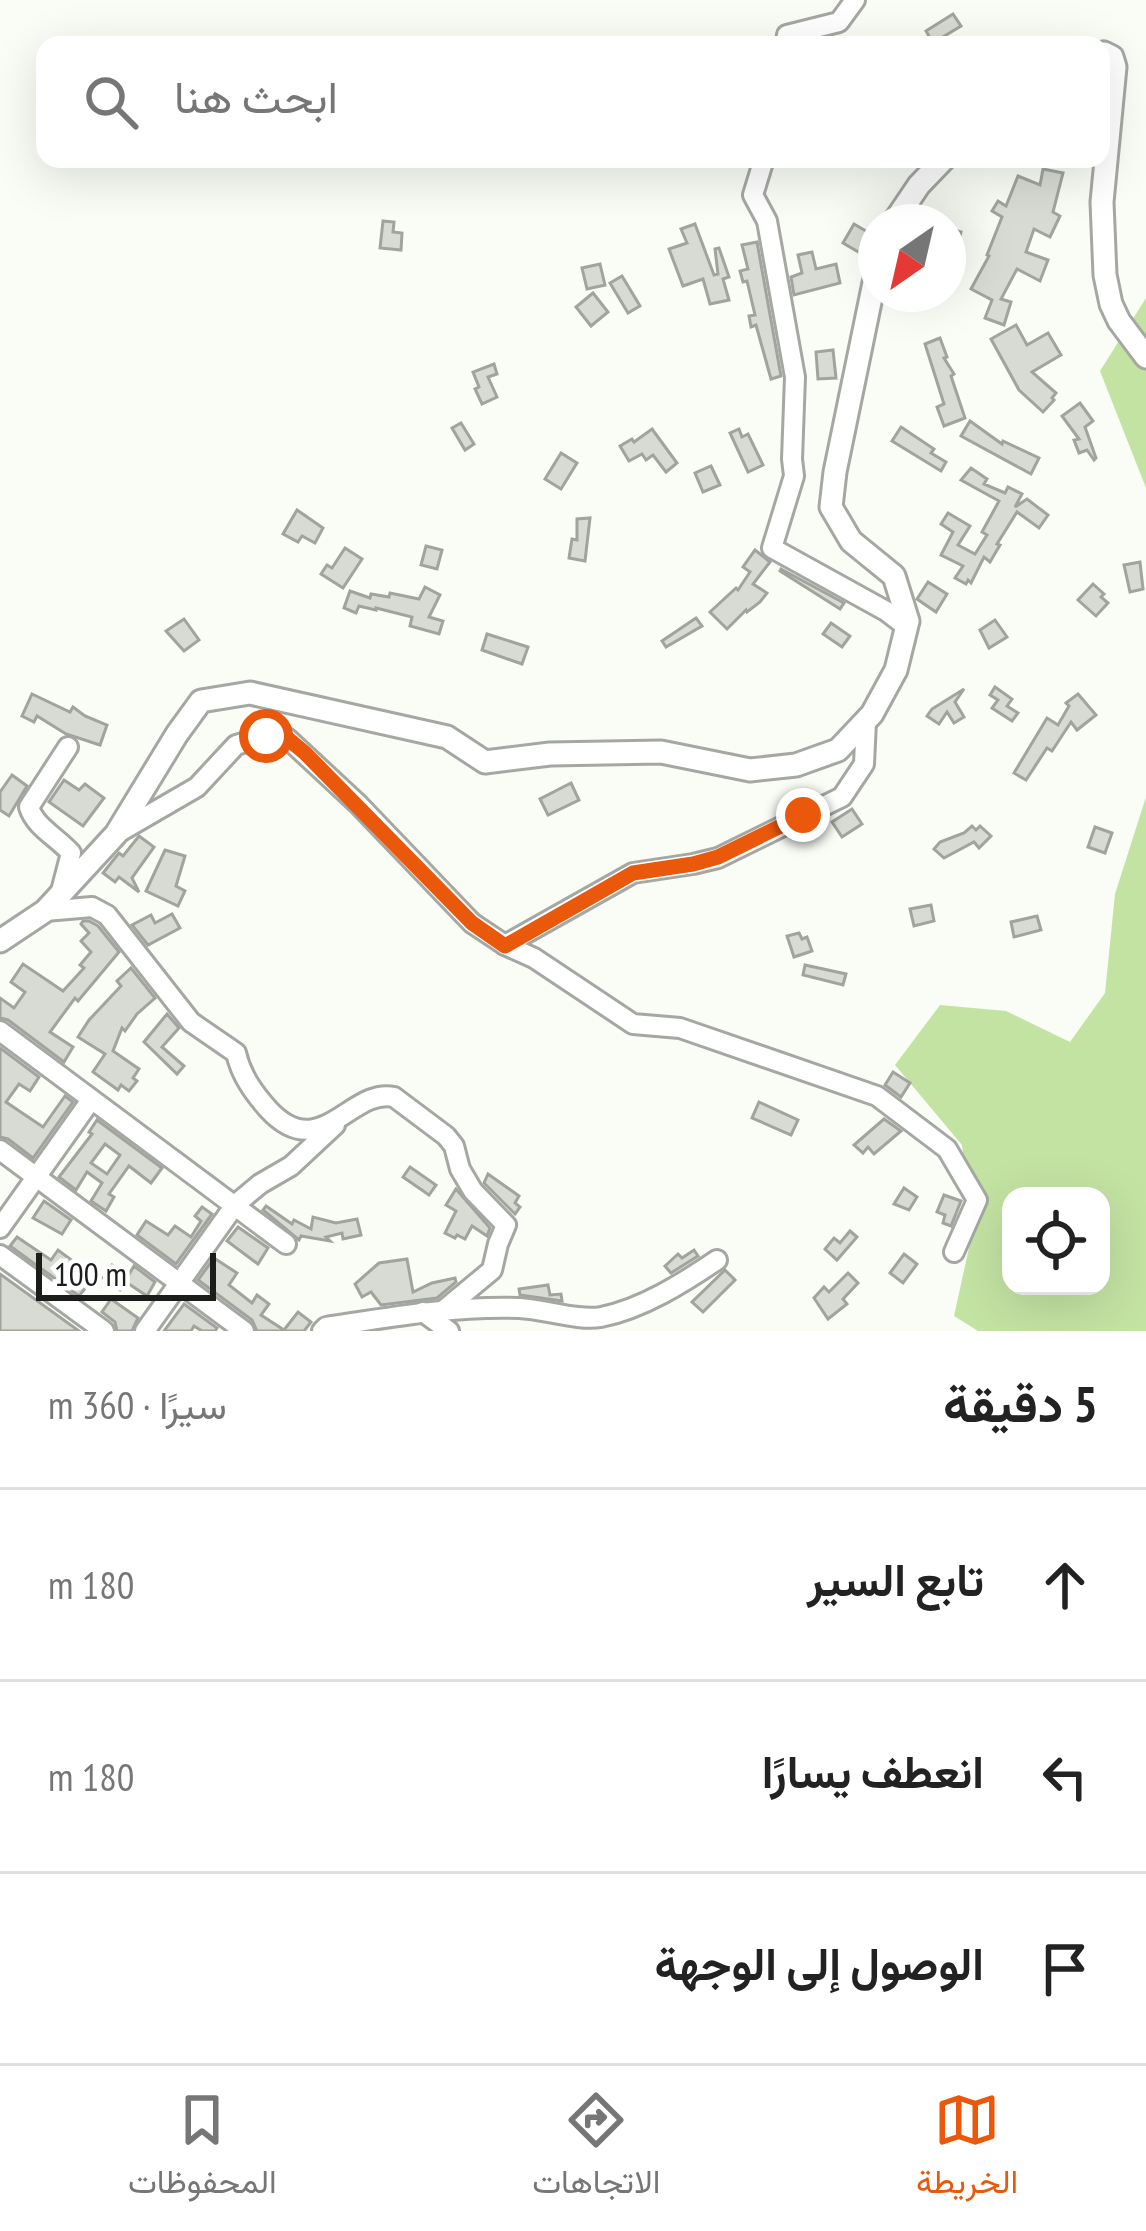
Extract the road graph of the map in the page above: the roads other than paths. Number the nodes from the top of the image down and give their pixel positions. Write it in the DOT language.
graph roads {
  1 [pos="855,0"];
  2 [pos="787,36"];
  3 [pos="1110,56"];
  4 [pos="1110,119"];
  5 [pos="761,168"];
  6 [pos="935,168"];
  7 [pos="1105,168"];
  8 [pos="906,204"];
  9 [pos="868,312"];
  10 [pos="1146,357"];
  11 [pos="907,627"];
  12 [pos="866,721"];
  13 [pos="68,747"];
  14 [pos="116,834"];
  15 [pos="53,903"];
  16 [pos="0,941"];
  17 [pos="505,946"];
  18 [pos="0,1031"];
  19 [pos="92,1100"];
  20 [pos="341,1119"];
  21 [pos="0,1150"];
  22 [pos="36,1174"];
  23 [pos="235,1205"];
  24 [pos="0,1228"];
  25 [pos="286,1244"];
  26 [pos="954,1252"];
  27 [pos="0,1255"];
  28 [pos="717,1260"];
  29 [pos="179,1284"];
  30 [pos="445,1309"];
  31 [pos="423,1312"];
  32 [pos="326,1330"];
  33 [pos="104,1331"];
  34 [pos="145,1331"];
  35 [pos="244,1331"];
  36 [pos="449,1331"];
  1 -- 2 [label="street"];
  3 -- 4 [label="main road"];
  5 -- 11 [label="street"];
  6 -- 8 [label="main road"];
  7 -- 10 [label="main road"];
  9 -- 11 [label="main road"];
  11 -- 12 [label="main road"];
  12 -- 14 [label="main road"];
  12 -- 17 [label="street"];
  13 -- 15 [label="street"];
  14 -- 15 [label="main road"];
  14 -- 17 [label="street"];
  15 -- 16 [label="main road"];
  15 -- 20 [label="street"];
  17 -- 26 [label="street"];
  18 -- 19 [label="street"];
  19 -- 22 [label="street"];
  19 -- 23 [label="street"];
  20 -- 23 [label="street"];
  20 -- 30 [label="street"];
  21 -- 22 [label="street"];
  22 -- 24 [label="street"];
  22 -- 29 [label="street"];
  23 -- 25 [label="street"];
  23 -- 29 [label="street"];
  27 -- 33 [label="street"];
  28 -- 30 [label="street"];
  29 -- 34 [label="street"];
  29 -- 35 [label="street"];
  30 -- 31 [label="street"];
  31 -- 32 [label="street"];
  31 -- 36 [label="street"];
}
